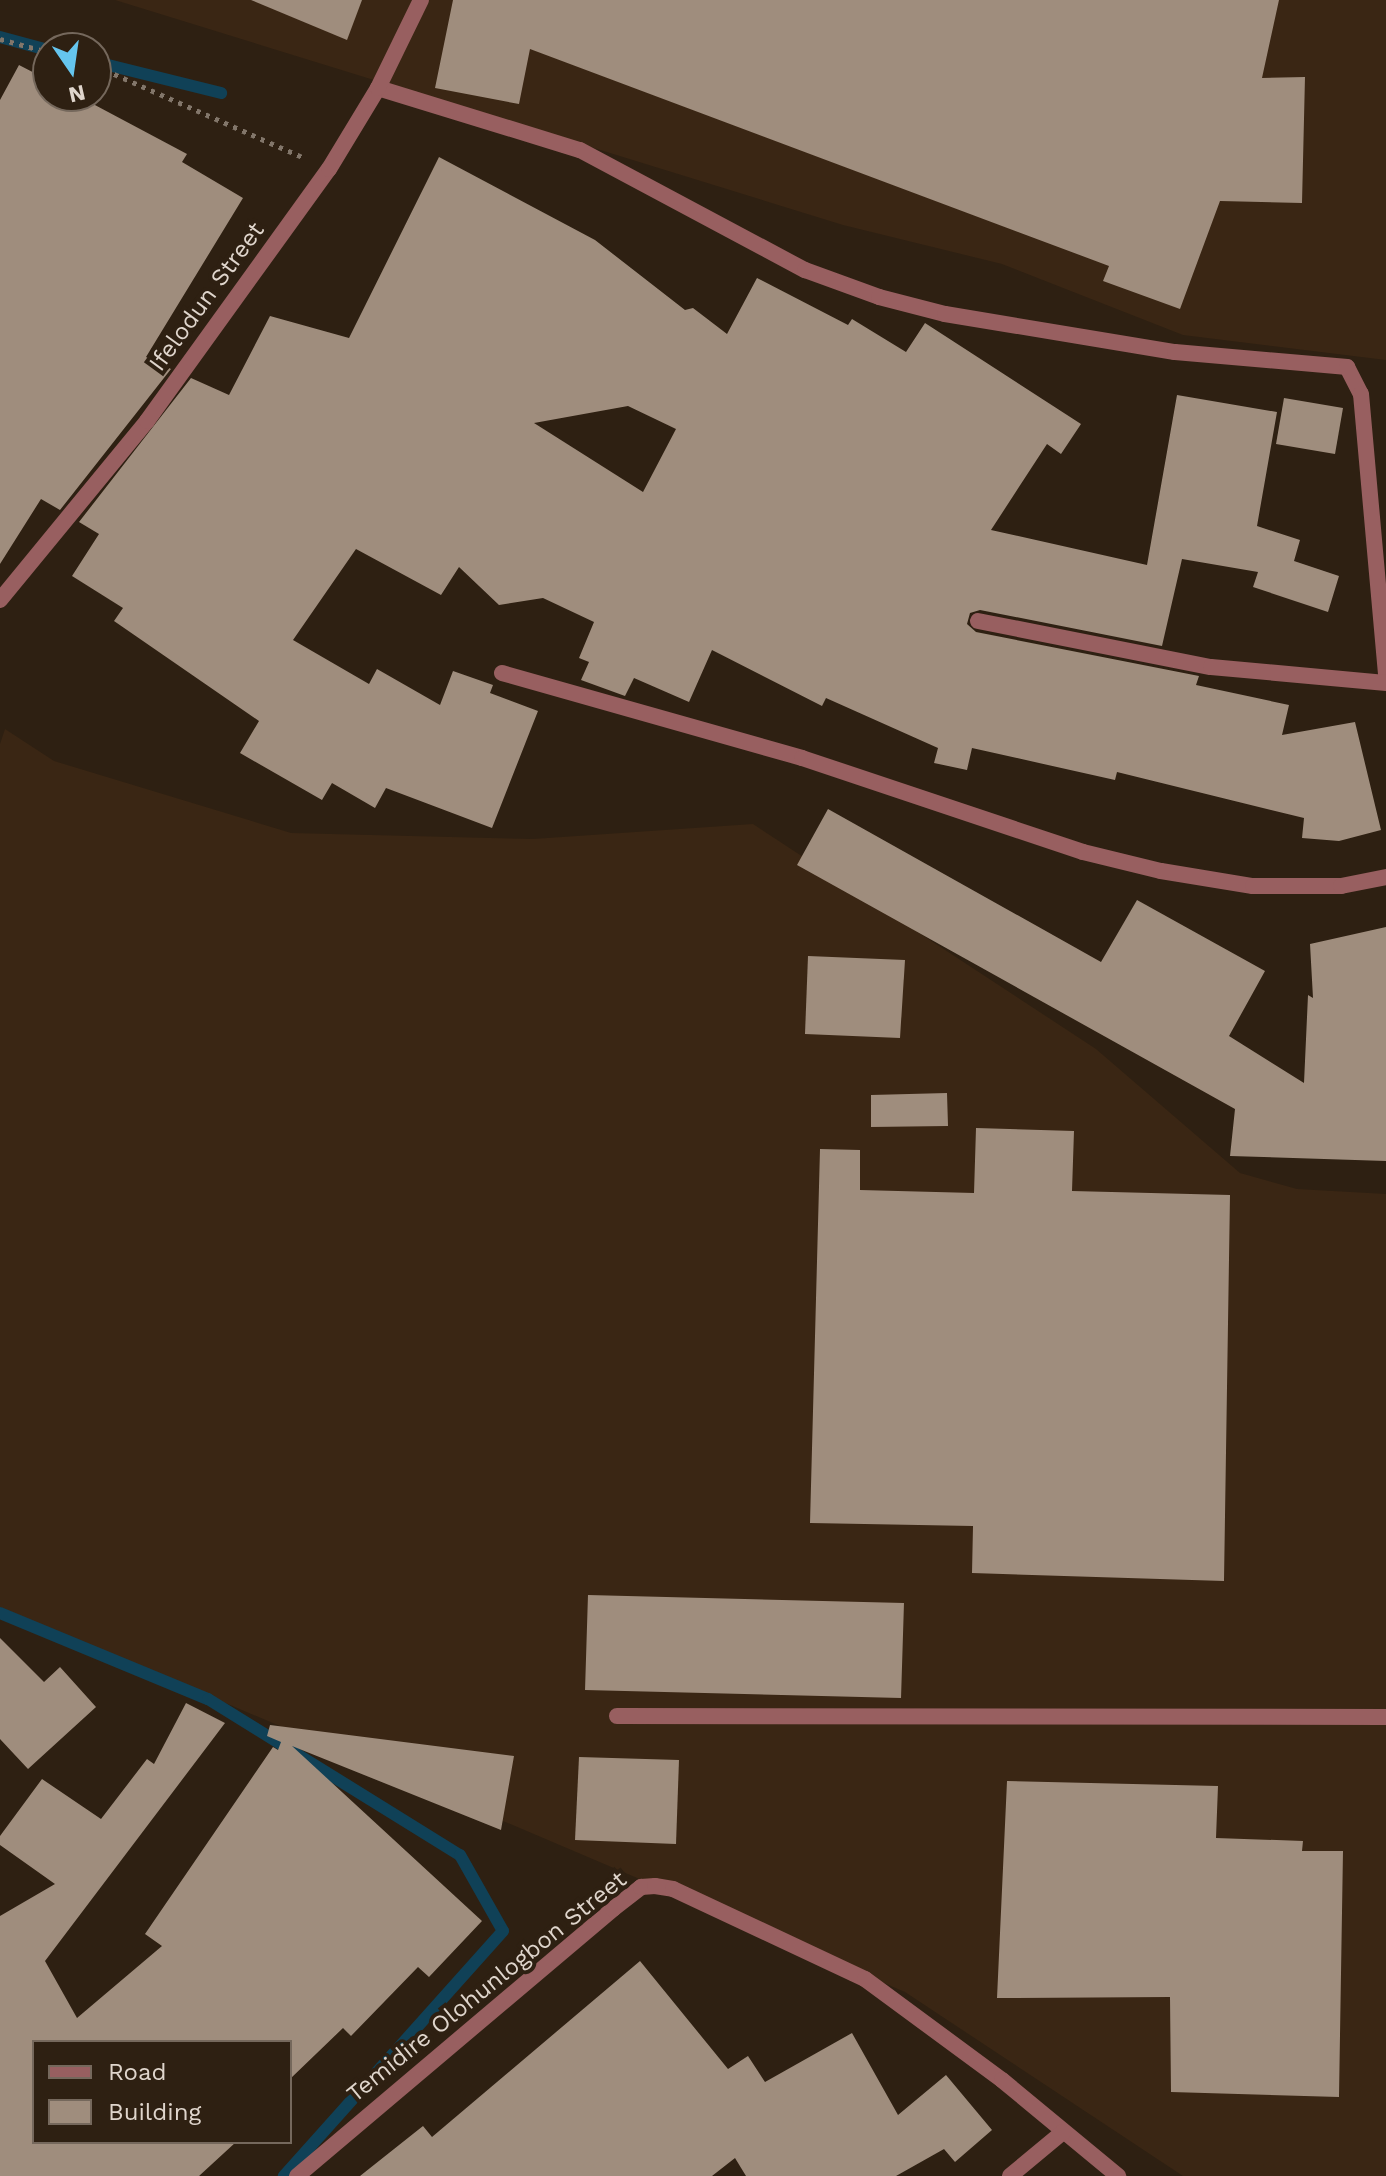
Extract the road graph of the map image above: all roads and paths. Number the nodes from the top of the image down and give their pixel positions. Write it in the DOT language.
graph roads {
  1 [pos="421,0"];
  2 [pos="0,39"];
  3 [pos="32,48"];
  4 [pos="112,73"];
  5 [pos="378,88"];
  6 [pos="329,169"];
  7 [pos="0,600"];
  8 [pos="978,621"];
  9 [pos="502,673"];
  10 [pos="1386,676"];
  11 [pos="1386,683"];
  12 [pos="1386,877"];
  13 [pos="617,1716"];
  14 [pos="1386,1717"];
  15 [pos="1063,2132"];
  16 [pos="297,2176"];
  17 [pos="1010,2176"];
  18 [pos="1118,2176"];
  1 -- 5 [label="street, Ifelodun Street"];
  2 -- 3 [label="path"];
  4 -- 6 [label="path"];
  5 -- 6 [label="street, Ifelodun Street"];
  5 -- 10 [label="street"];
  6 -- 7 [label="street, Ifelodun Street"];
  8 -- 11 [label="street"];
  9 -- 12 [label="street"];
  13 -- 14 [label="street"];
  15 -- 16 [label="street, Temidire Olohunlogbon Street"];
  15 -- 17 [label="street"];
  15 -- 18 [label="street, Temidire Olohunlogbon Street"];
}
